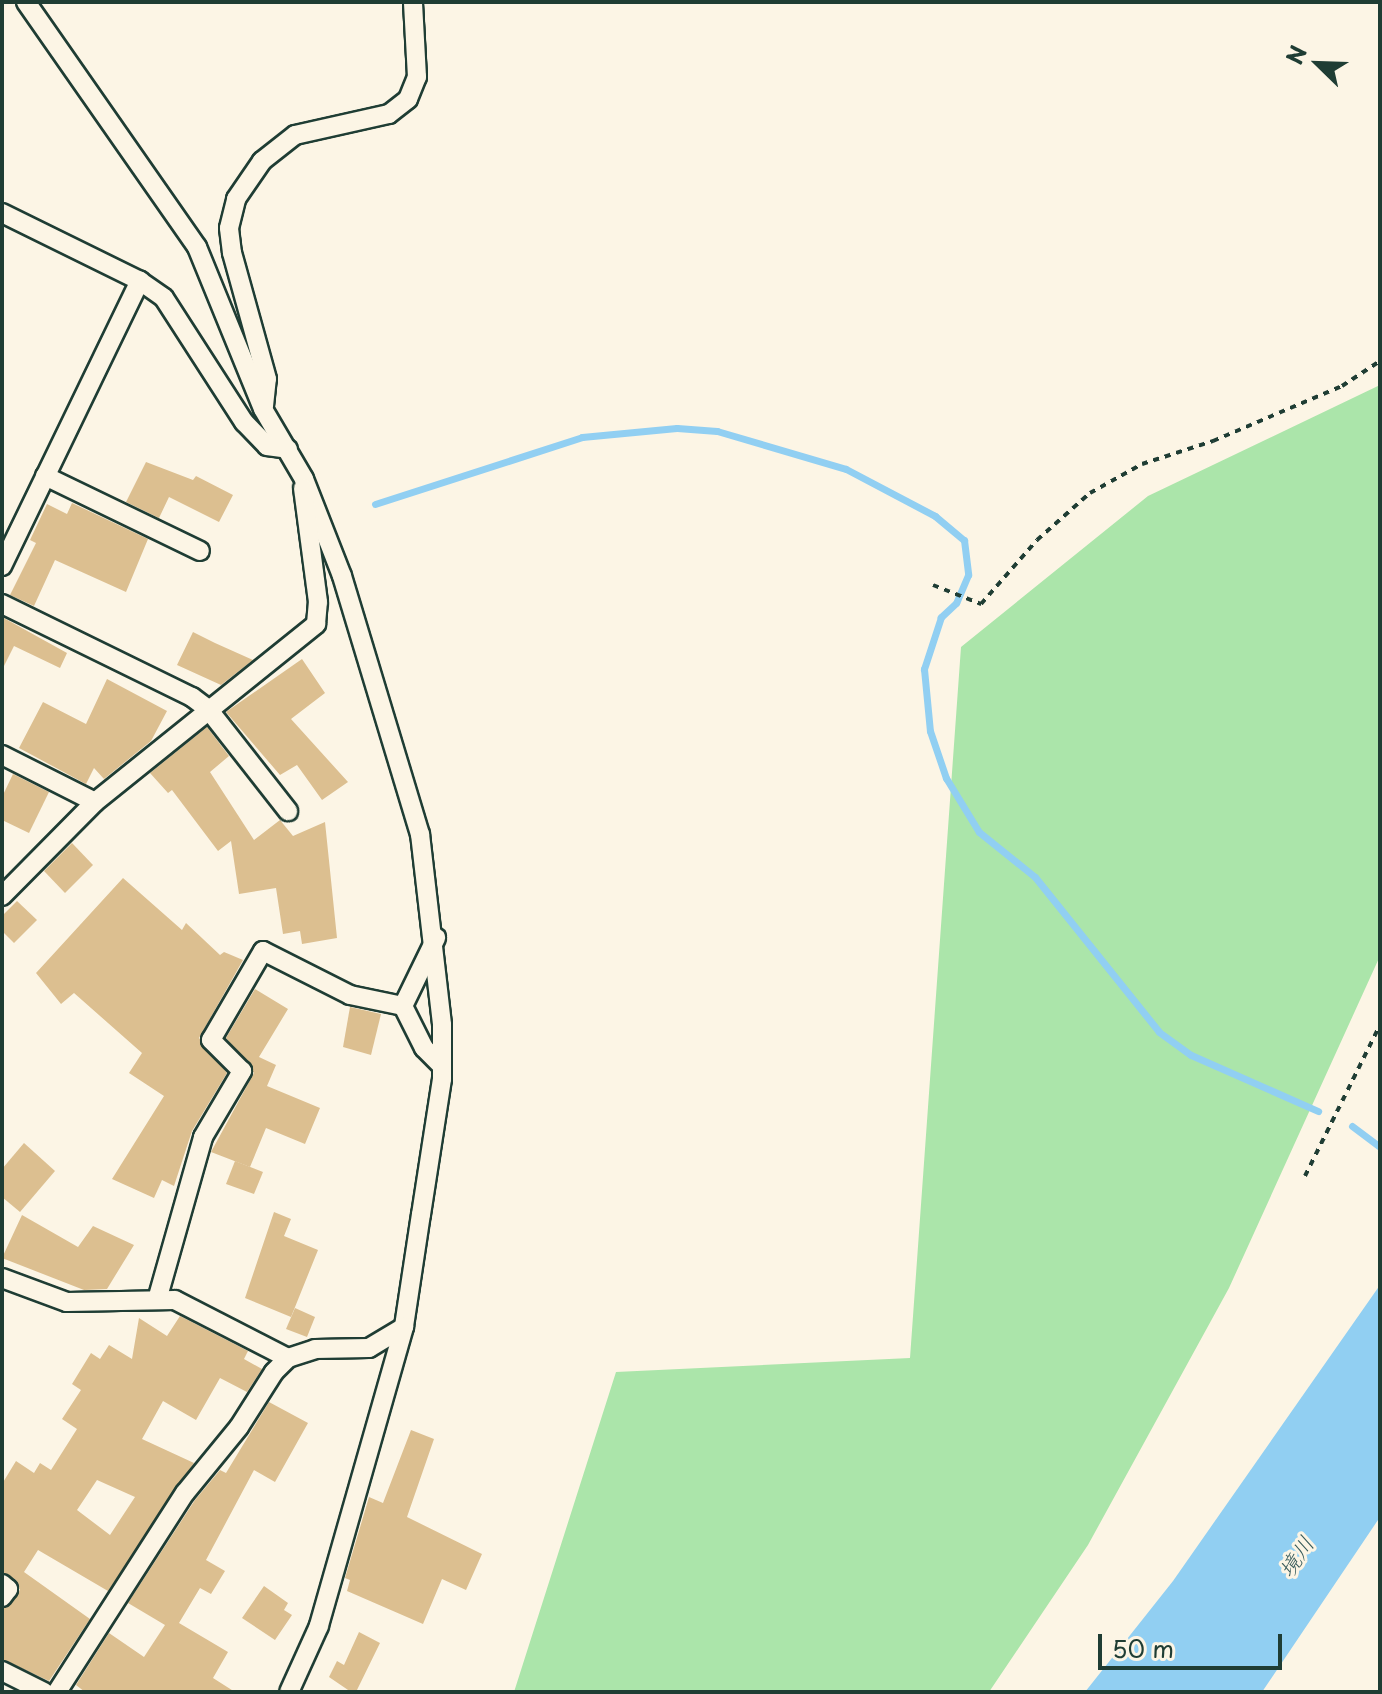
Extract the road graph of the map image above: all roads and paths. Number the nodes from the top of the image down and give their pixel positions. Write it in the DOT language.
graph roads {
  1 [pos="26,2"];
  2 [pos="413,2"];
  3 [pos="2,213"];
  4 [pos="140,281"];
  5 [pos="1380,361"];
  6 [pos="263,409"];
  7 [pos="288,449"];
  8 [pos="45,476"];
  9 [pos="304,479"];
  10 [pos="200,551"];
  11 [pos="2,566"];
  12 [pos="933,585"];
  13 [pos="2,604"];
  14 [pos="208,709"];
  15 [pos="2,755"];
  16 [pos="95,802"];
  17 [pos="288,811"];
  18 [pos="2,896"];
  19 [pos="436,938"];
  20 [pos="403,1006"];
  21 [pos="1380,1025"];
  22 [pos="442,1066"];
  23 [pos="1305,1176"];
  24 [pos="2,1278"];
  25 [pos="157,1300"];
  26 [pos="404,1327"];
  27 [pos="288,1358"];
  28 [pos="2,1584"];
  29 [pos="2,1597"];
  30 [pos="2,1671"];
  31 [pos="44,1692"];
  32 [pos="57,1692"];
  33 [pos="289,1692"];
  1 -- 6 [label="street"];
  2 -- 6 [label="street"];
  3 -- 4 [label="street"];
  4 -- 7 [label="street"];
  4 -- 8 [label="street"];
  5 -- 12 [label="path"];
  6 -- 7 [label="street"];
  7 -- 9 [label="street"];
  8 -- 10 [label="street"];
  8 -- 11 [label="street"];
  9 -- 14 [label="street"];
  9 -- 19 [label="street"];
  13 -- 14 [label="street"];
  14 -- 16 [label="street"];
  14 -- 17 [label="street"];
  15 -- 16 [label="street"];
  16 -- 18 [label="street"];
  19 -- 20 [label="street"];
  19 -- 22 [label="street"];
  20 -- 22 [label="street"];
  20 -- 25 [label="street"];
  21 -- 23 [label="path"];
  22 -- 26 [label="street"];
  24 -- 25 [label="street"];
  25 -- 27 [label="street"];
  26 -- 27 [label="street"];
  26 -- 33 [label="street"];
  27 -- 32 [label="street"];
  28 -- 29 [label="street"];
  30 -- 31 [label="street"];
}
